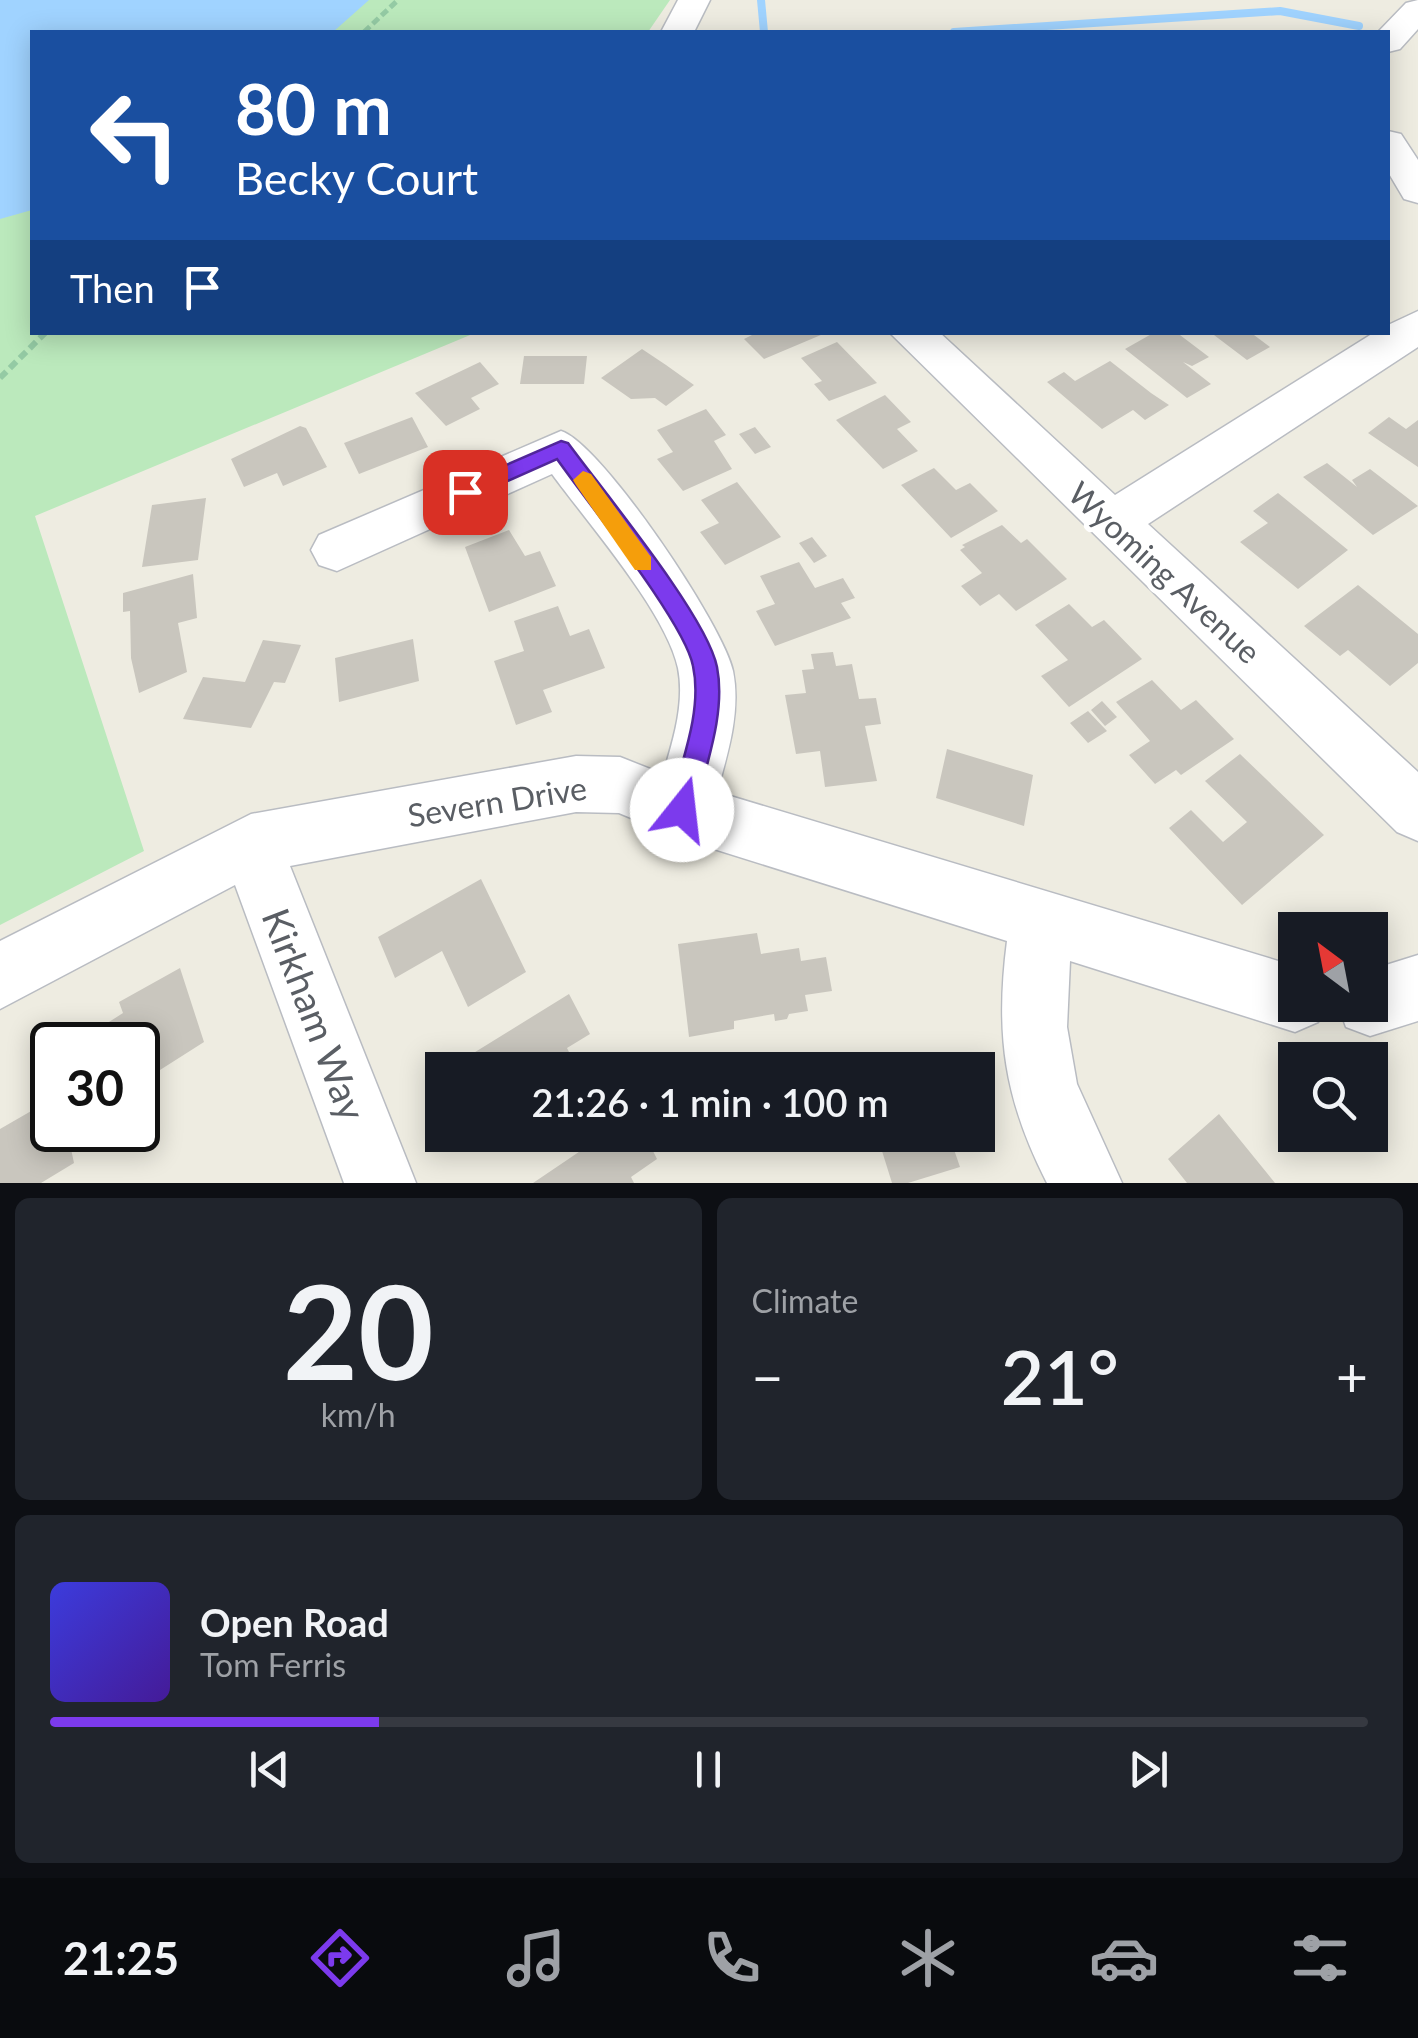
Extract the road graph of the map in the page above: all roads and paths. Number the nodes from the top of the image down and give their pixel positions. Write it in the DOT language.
graph roads {
  1 [pos="398,0"];
  2 [pos="1418,10"];
  3 [pos="366,30"];
  4 [pos="1390,40"];
  5 [pos="1390,145"];
  6 [pos="1418,191"];
  7 [pos="1418,326"];
  8 [pos="43,335"];
  9 [pos="915,335"];
  10 [pos="0,378"];
  11 [pos="1112,522"];
  12 [pos="338,550"];
  13 [pos="682,810"];
  14 [pos="1418,812"];
  15 [pos="250,844"];
  16 [pos="1042,919"];
  17 [pos="0,976"];
  18 [pos="1418,988"];
  19 [pos="1278,994"];
  20 [pos="1388,997"];
  21 [pos="380,1183"];
  22 [pos="1086,1183"];
  1 -- 3 [label="path"];
  2 -- 4 [label="street"];
  5 -- 6 [label="street"];
  7 -- 11 [label="street"];
  8 -- 10 [label="path"];
  9 -- 11 [label="street, Wyoming Avenue"];
  11 -- 14 [label="street, Wyoming Avenue"];
  12 -- 13 [label="street"];
  13 -- 15 [label="street, Severn Drive"];
  13 -- 16 [label="street, Severn Drive"];
  15 -- 17 [label="street, Severn Drive"];
  15 -- 21 [label="street, Kirkham Way"];
  16 -- 19 [label="street, Severn Drive"];
  16 -- 22 [label="street"];
  18 -- 20 [label="street"];
}
